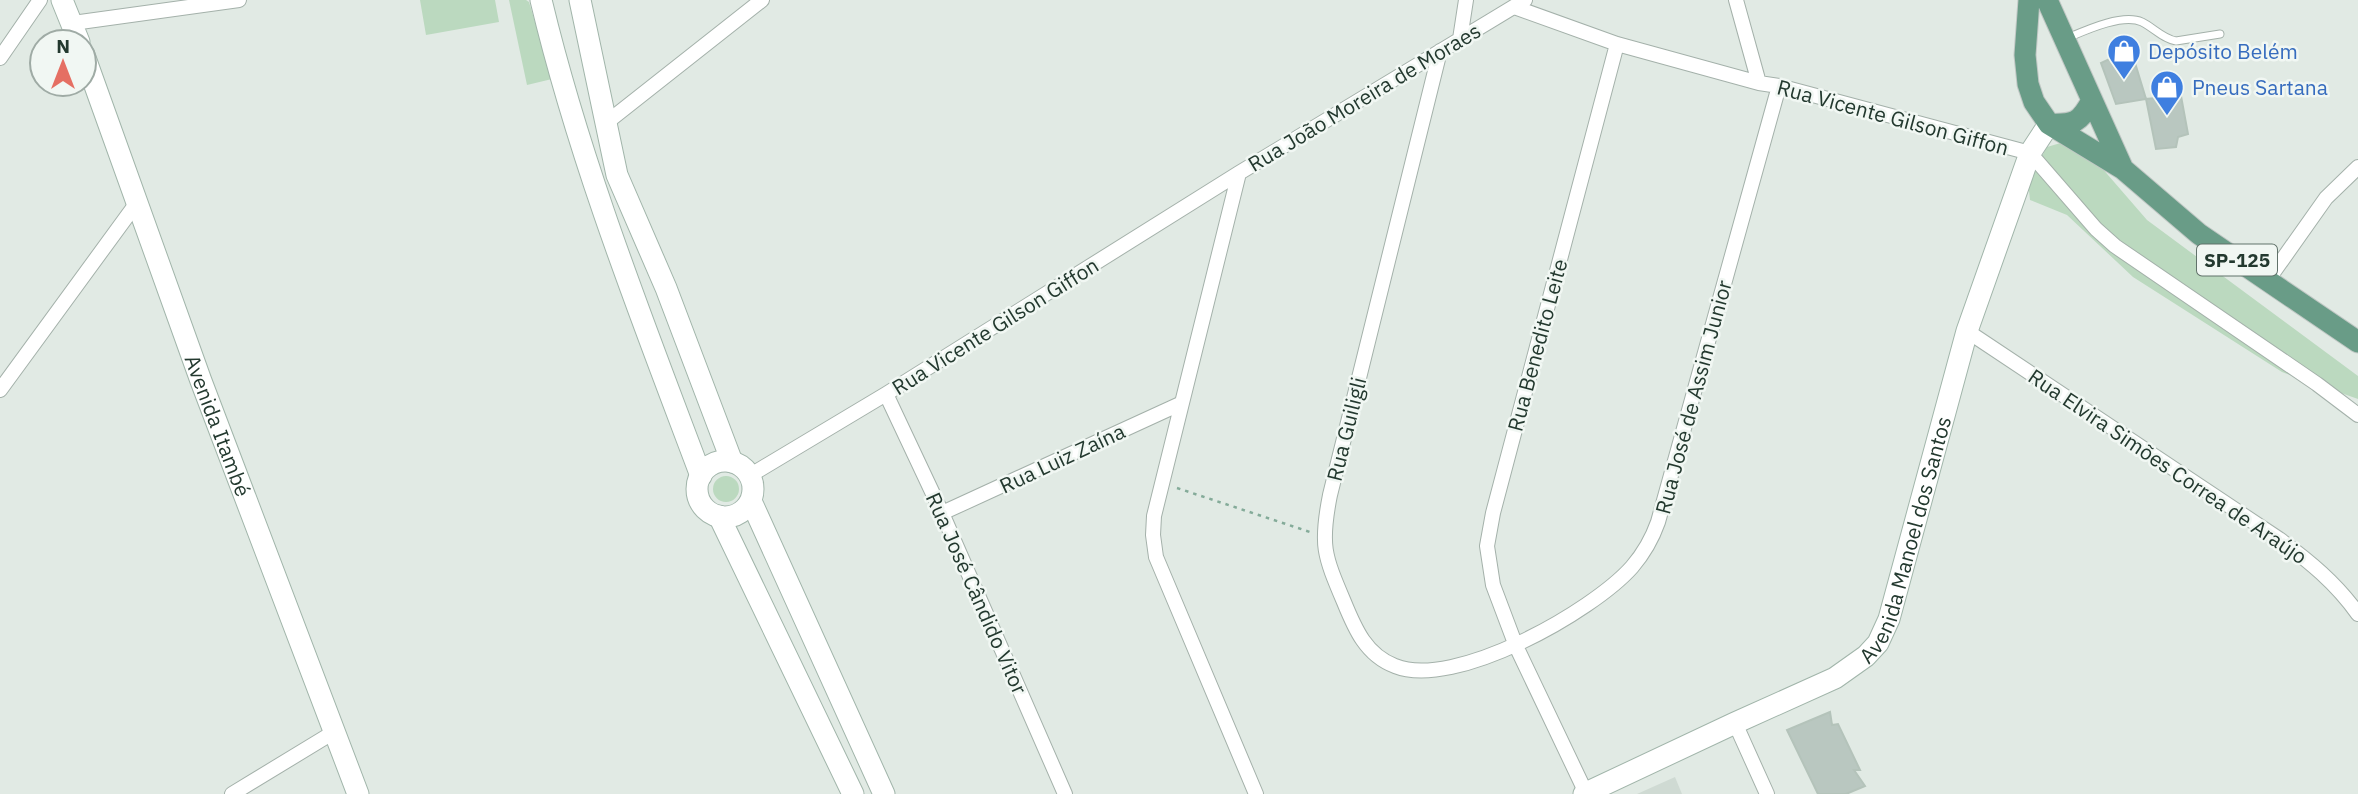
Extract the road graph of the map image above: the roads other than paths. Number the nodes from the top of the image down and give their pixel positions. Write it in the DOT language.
graph roads {
  1 [pos="40,0"];
  2 [pos="62,0"];
  3 [pos="239,0"];
  4 [pos="541,0"];
  5 [pos="580,0"];
  6 [pos="762,0"];
  7 [pos="1466,0"];
  8 [pos="1736,0"];
  9 [pos="2029,0"];
  10 [pos="2047,0"];
  11 [pos="1519,4"];
  12 [pos="74,28"];
  13 [pos="98,29"];
  14 [pos="2220,34"];
  15 [pos="1460,39"];
  16 [pos="2064,39"];
  17 [pos="1617,44"];
  18 [pos="1440,51"];
  19 [pos="2025,55"];
  20 [pos="0,58"];
  21 [pos="1759,83"];
  22 [pos="1779,86"];
  23 [pos="98,95"];
  24 [pos="2092,100"];
  25 [pos="606,123"];
  26 [pos="2049,124"];
  27 [pos="2030,153"];
  28 [pos="2358,167"];
  29 [pos="2123,169"];
  30 [pos="1239,173"];
  31 [pos="136,204"];
  32 [pos="2268,280"];
  33 [pos="1966,331"];
  34 [pos="2358,342"];
  35 [pos="0,390"];
  36 [pos="886,394"];
  37 [pos="1182,402"];
  38 [pos="2358,415"];
  39 [pos="732,463"];
  40 [pos="701,476"];
  41 [pos="749,476"];
  42 [pos="751,501"];
  43 [pos="942,513"];
  44 [pos="719,516"];
  45 [pos="2358,614"];
  46 [pos="1516,646"];
  47 [pos="1735,723"];
  48 [pos="334,732"];
  49 [pos="1585,793"];
  50 [pos="232,794"];
  51 [pos="358,794"];
  52 [pos="853,794"];
  53 [pos="884,794"];
  54 [pos="1065,794"];
  55 [pos="1256,794"];
  56 [pos="1767,794"];
  1 -- 20 [label="street"];
  2 -- 12 [label="main road"];
  3 -- 13 [label="street"];
  4 -- 40 [label="main road"];
  5 -- 25 [label="main road"];
  6 -- 25 [label="street"];
  7 -- 15 [label="street"];
  8 -- 21 [label="street"];
  9 -- 19 [label="main road"];
  10 -- 16 [label="main road, SP-125"];
  11 -- 15 [label="street, Rua João Moreira de Moraes"];
  11 -- 17 [label="street, Rua Vicente Gilson Giffon"];
  14 -- 16 [label="lane"];
  15 -- 18 [label="street, Rua João Moreira de Moraes"];
  16 -- 19 [label="main road"];
  16 -- 24 [label="main road, SP-125"];
  17 -- 21 [label="street, Rua Vicente Gilson Giffon"];
  17 -- 46 [label="street, Rua Benedito Leite"];
  18 -- 30 [label="street, Rua João Moreira de Moraes"];
  18 -- 46 [label="street, Rua Guiligli"];
  19 -- 26 [label="main road"];
  21 -- 22 [label="street, Rua Vicente Gilson Giffon"];
  22 -- 27 [label="street, Rua Vicente Gilson Giffon"];
  22 -- 46 [label="street, Rua José de Assim Junior"];
  23 -- 31 [label="main road, Avenida Itambé"];
  24 -- 26 [label="main road"];
  24 -- 29 [label="main road, SP-125"];
  25 -- 39 [label="main road"];
  26 -- 27 [label="main road, Avenida Manoel dos Santos"];
  26 -- 29 [label="main road"];
  27 -- 33 [label="main road, Avenida Manoel dos Santos"];
  27 -- 38 [label="street, Rua Vicente Gilson Giffon"];
  28 -- 32 [label="street"];
  29 -- 32 [label="main road, SP-125"];
  30 -- 36 [label="street, Rua Vicente Gilson Giffon"];
  30 -- 37 [label="street"];
  31 -- 35 [label="street"];
  31 -- 48 [label="main road, Avenida Itambé"];
  32 -- 34 [label="main road, SP-125"];
  33 -- 45 [label="street, Rua Elvira Simões Correa de Araújo"];
  33 -- 47 [label="main road, Avenida Manoel dos Santos"];
  36 -- 41 [label="street, Rua Vicente Gilson Giffon"];
  36 -- 43 [label="street, Rua José Cândido Vitor"];
  37 -- 43 [label="street, Rua Luiz Zaína"];
  37 -- 55 [label="street"];
  39 -- 40 [label="main road"];
  39 -- 41 [label="main road"];
  40 -- 44 [label="main road"];
  41 -- 42 [label="main road"];
  42 -- 44 [label="main road"];
  42 -- 53 [label="main road"];
  43 -- 54 [label="street, Rua José Cândido Vitor"];
  44 -- 52 [label="main road"];
  46 -- 49 [label="street, Rua Benedito Leite"];
  47 -- 49 [label="main road, Avenida Manoel dos Santos"];
  47 -- 56 [label="street"];
  48 -- 50 [label="street"];
  48 -- 51 [label="main road, Avenida Itambé"];
}
